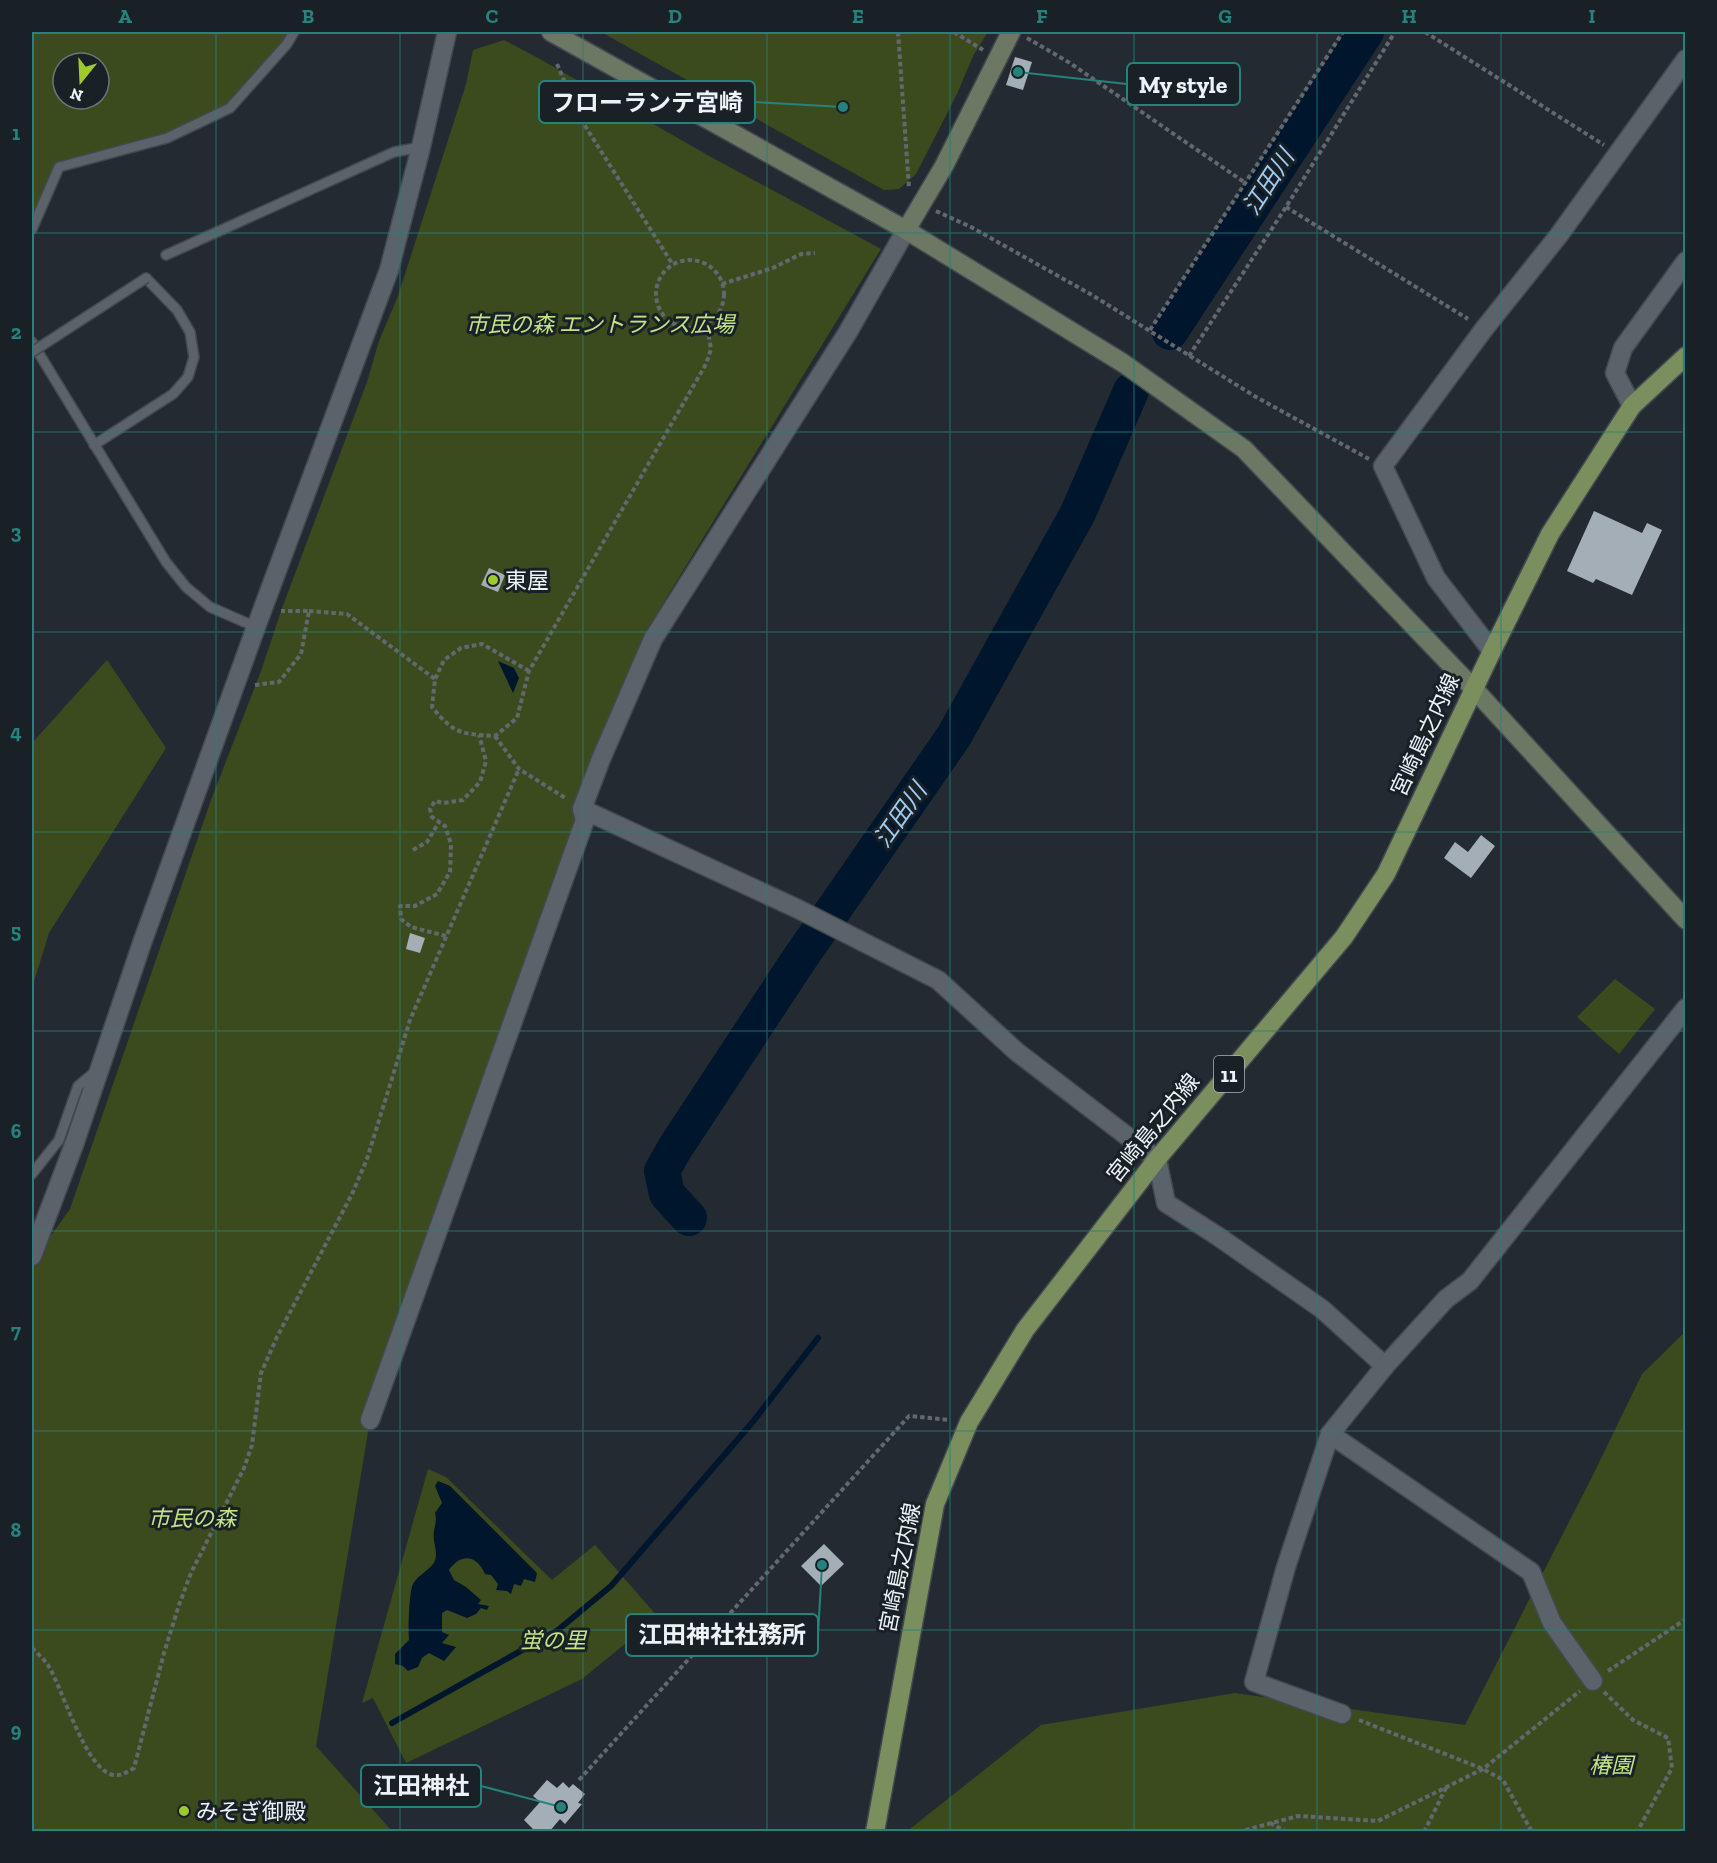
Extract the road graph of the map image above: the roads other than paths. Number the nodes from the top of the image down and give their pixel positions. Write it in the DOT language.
graph roads {
  1 [pos="294,32"];
  2 [pos="447,32"];
  3 [pos="551,32"];
  4 [pos="1018,34"];
  5 [pos="1686,59"];
  6 [pos="421,147"];
  7 [pos="32,229"];
  8 [pos="906,230"];
  9 [pos="166,255"];
  10 [pos="1686,261"];
  11 [pos="32,342"];
  12 [pos="32,352"];
  13 [pos="1686,356"];
  14 [pos="1632,406"];
  15 [pos="94,445"];
  16 [pos="256,627"];
  17 [pos="1492,651"];
  18 [pos="1474,689"];
  19 [pos="582,809"];
  20 [pos="1686,920"];
  21 [pos="1686,1008"];
  22 [pos="100,1068"];
  23 [pos="1157,1159"];
  24 [pos="32,1174"];
  25 [pos="32,1256"];
  26 [pos="1385,1366"];
  27 [pos="370,1420"];
  28 [pos="1330,1434"];
  29 [pos="1593,1681"];
  30 [pos="1342,1714"];
  31 [pos="875,1832"];
  1 -- 7 [label="lane"];
  2 -- 6 [label="street"];
  3 -- 8 [label="street"];
  4 -- 8 [label="street"];
  5 -- 17 [label="street"];
  6 -- 9 [label="lane"];
  6 -- 16 [label="street"];
  8 -- 18 [label="street"];
  8 -- 19 [label="street"];
  10 -- 14 [label="street"];
  11 -- 15 [label="lane"];
  12 -- 15 [label="lane, bridge"];
  13 -- 14 [label="main road, 宮崎島之内線 / 11"];
  14 -- 17 [label="main road, 宮崎島之内線 / 11"];
  15 -- 16 [label="lane"];
  16 -- 22 [label="street"];
  17 -- 18 [label="main road, 宮崎島之内線 / 11"];
  18 -- 20 [label="street"];
  18 -- 23 [label="main road, 宮崎島之内線 / 11"];
  19 -- 23 [label="street"];
  19 -- 27 [label="street"];
  21 -- 26 [label="street"];
  22 -- 24 [label="lane"];
  22 -- 25 [label="street"];
  23 -- 26 [label="street"];
  23 -- 31 [label="main road, 宮崎島之内線 / 11"];
  26 -- 28 [label="street"];
  28 -- 29 [label="street"];
  28 -- 30 [label="street"];
}
